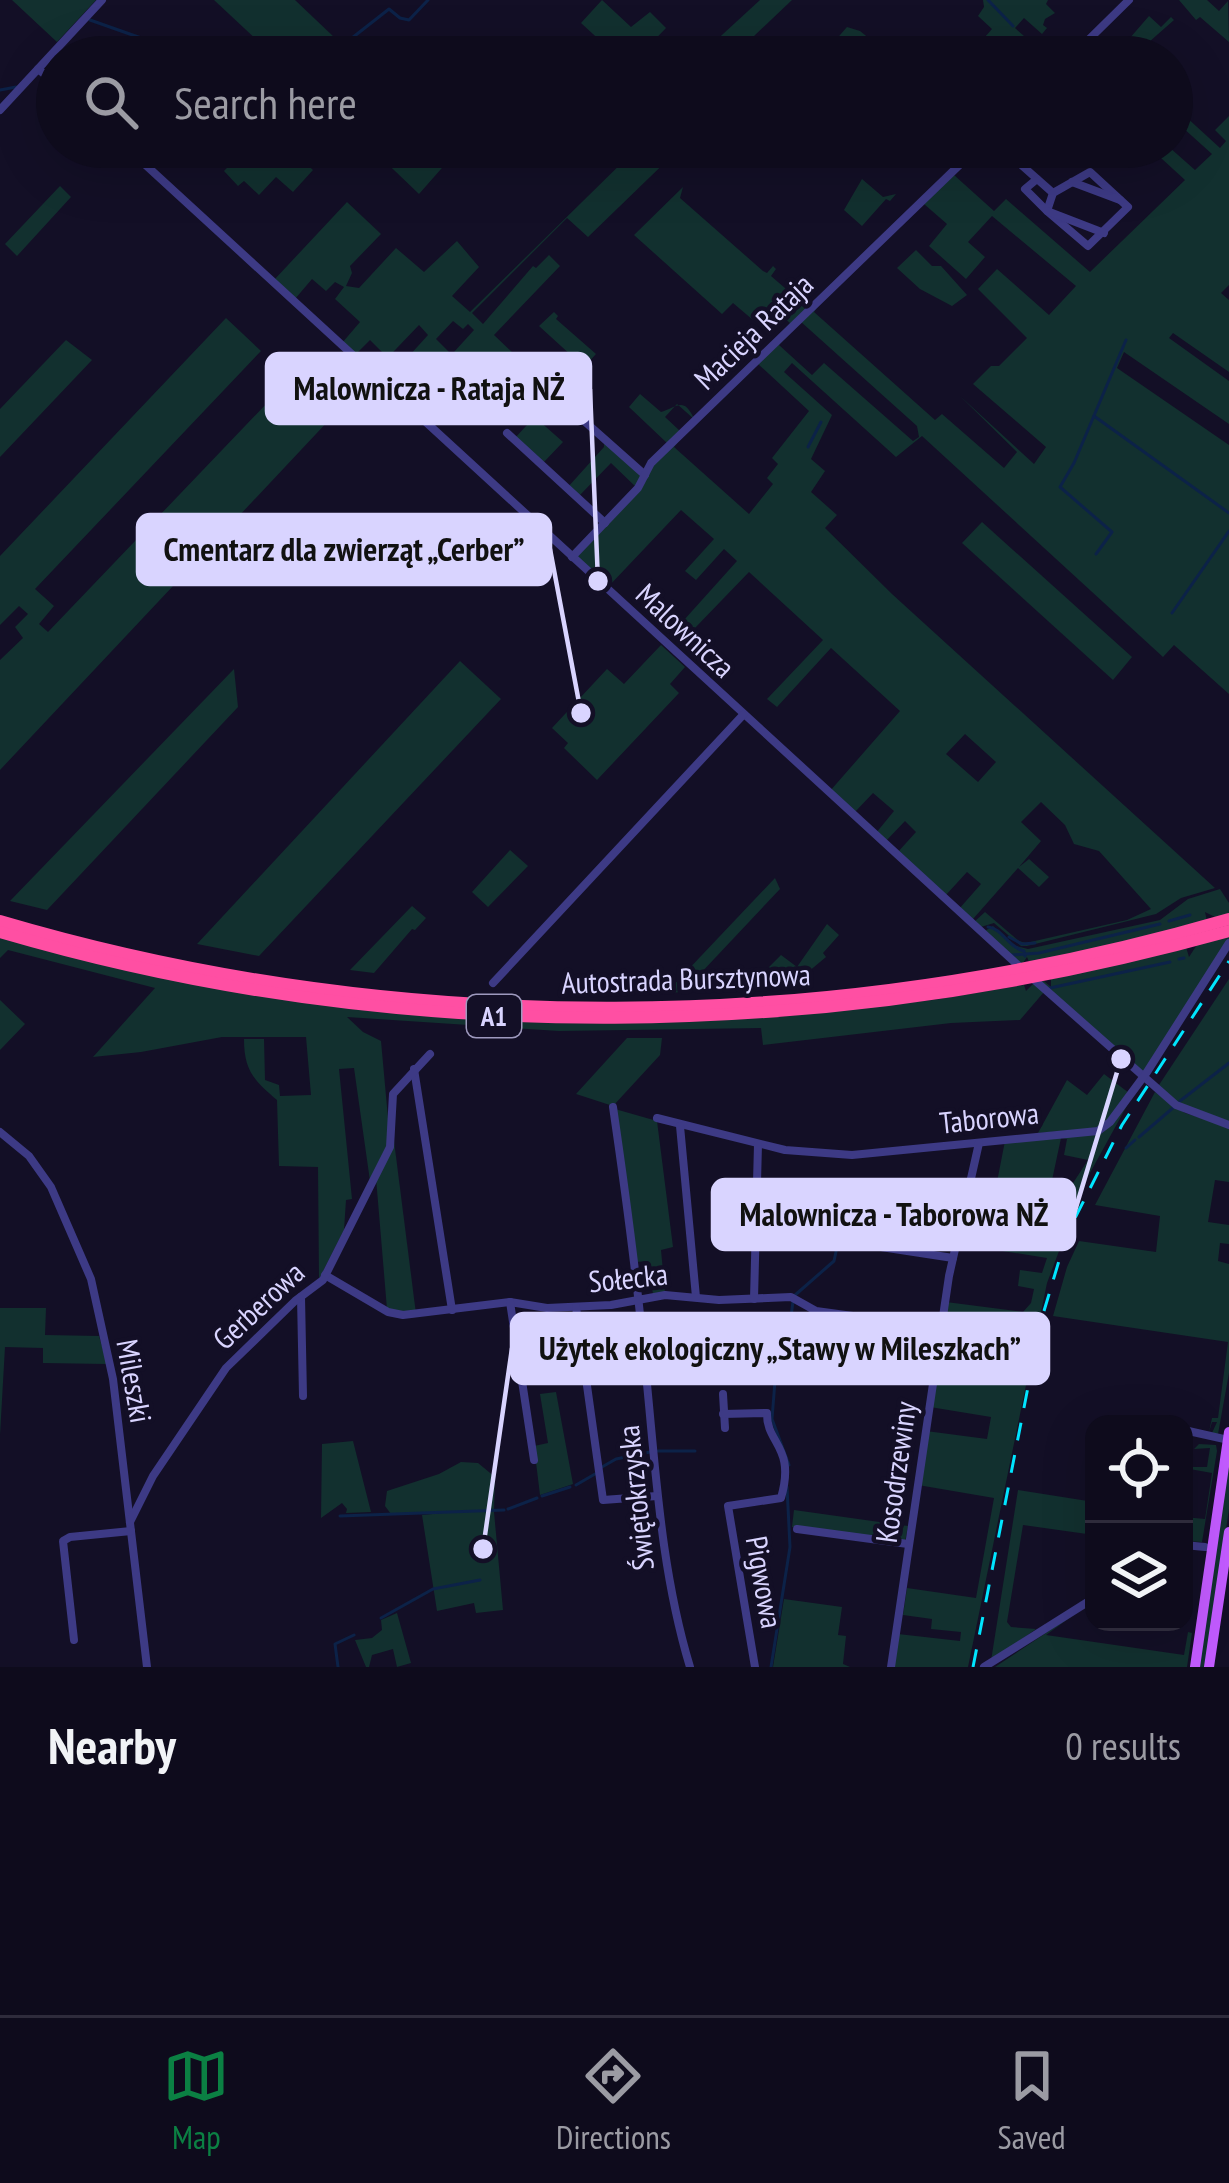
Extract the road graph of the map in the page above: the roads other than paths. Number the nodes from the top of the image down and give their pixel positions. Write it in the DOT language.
graph roads {
  1 [pos="102,0"];
  2 [pos="1129,0"];
  3 [pos="68,36"];
  4 [pos="1092,36"];
  5 [pos="36,71"];
  6 [pos="0,110"];
  7 [pos="149,168"];
  8 [pos="956,168"];
  9 [pos="1025,168"];
  10 [pos="1037,179"];
  11 [pos="1071,182"];
  12 [pos="1054,194"];
  13 [pos="1127,203"];
  14 [pos="1047,212"];
  15 [pos="1104,233"];
  16 [pos="556,396"];
  17 [pos="507,433"];
  18 [pos="645,475"];
  19 [pos="605,523"];
  20 [pos="572,557"];
  21 [pos="743,715"];
  22 [pos="1229,919"];
  23 [pos="0,921"];
  24 [pos="1229,931"];
  25 [pos="0,932"];
  26 [pos="1229,943"];
  27 [pos="1027,974"];
  28 [pos="493,983"];
  29 [pos="430,1054"];
  30 [pos="414,1068"];
  31 [pos="1141,1078"];
  32 [pos="613,1107"];
  33 [pos="657,1118"];
  34 [pos="1229,1125"];
  35 [pos="680,1126"];
  36 [pos="0,1132"];
  37 [pos="979,1143"];
  38 [pos="758,1144"];
  39 [pos="868,1245"];
  40 [pos="953,1258"];
  41 [pos="326,1275"];
  42 [pos="301,1295"];
  43 [pos="695,1298"];
  44 [pos="754,1299"];
  45 [pos="637,1300"];
  46 [pos="510,1302"];
  47 [pos="575,1307"];
  48 [pos="452,1310"];
  49 [pos="941,1328"];
  50 [pos="723,1394"];
  51 [pos="303,1396"];
  52 [pos="723,1414"];
  53 [pos="724,1428"];
  54 [pos="1193,1432"];
  55 [pos="1228,1440"];
  56 [pos="1193,1441"];
  57 [pos="534,1460"];
  58 [pos="657,1496"];
  59 [pos="130,1526"];
  60 [pos="796,1529"];
  61 [pos="1229,1532"];
  62 [pos="908,1544"];
  63 [pos="1193,1546"];
  64 [pos="1210,1548"];
  65 [pos="1085,1604"];
  66 [pos="74,1640"];
  67 [pos="147,1667"];
  68 [pos="690,1667"];
  69 [pos="755,1667"];
  70 [pos="890,1667"];
  71 [pos="983,1667"];
  72 [pos="1195,1667"];
  73 [pos="1209,1667"];
  1 -- 3 [label="street"];
  2 -- 4 [label="street"];
  5 -- 6 [label="street"];
  7 -- 20 [label="street, Malownicza"];
  8 -- 18 [label="street, Macieja Rataja"];
  9 -- 10 [label="street"];
  10 -- 12 [label="street"];
  10 -- 14 [label="street"];
  11 -- 12 [label="street"];
  11 -- 13 [label="street"];
  11 -- 13 [label="street"];
  12 -- 14 [label="street"];
  13 -- 15 [label="street"];
  14 -- 15 [label="street"];
  14 -- 15 [label="street"];
  16 -- 18 [label="street"];
  17 -- 19 [label="street"];
  18 -- 19 [label="street, Macieja Rataja"];
  19 -- 20 [label="street, Macieja Rataja"];
  20 -- 21 [label="street, Malownicza"];
  21 -- 28 [label="street"];
  21 -- 31 [label="street, Malownicza"];
  22 -- 27 [label="highway, Autostrada Bursztynowa / A1"];
  23 -- 27 [label="highway, Autostrada Bursztynowa / A1"];
  24 -- 27 [label="highway, Autostrada Bursztynowa / A1"];
  25 -- 27 [label="highway, Autostrada Bursztynowa / A1"];
  26 -- 31 [label="street, Taborowa"];
  29 -- 30 [label="street, Gerberowa"];
  30 -- 41 [label="street, Gerberowa"];
  30 -- 48 [label="street"];
  31 -- 34 [label="street, Malownicza"];
  31 -- 37 [label="street, Taborowa"];
  32 -- 45 [label="street, Świętokrzyska"];
  33 -- 35 [label="street, Taborowa"];
  35 -- 38 [label="street, Taborowa"];
  35 -- 43 [label="street"];
  36 -- 59 [label="street, Mileszki"];
  37 -- 38 [label="street, Taborowa"];
  37 -- 40 [label="street, Kosodrzewiny"];
  38 -- 44 [label="street"];
  39 -- 40 [label="street"];
  40 -- 49 [label="street, Kosodrzewiny"];
  41 -- 42 [label="street, Gerberowa"];
  41 -- 48 [label="street, Sołecka"];
  42 -- 51 [label="street"];
  42 -- 59 [label="street, Gerberowa"];
  43 -- 44 [label="street, Sołecka"];
  43 -- 45 [label="street, Sołecka"];
  44 -- 49 [label="street, Sołecka"];
  45 -- 47 [label="street, Sołecka"];
  45 -- 58 [label="street, Świętokrzyska"];
  46 -- 47 [label="street, Sołecka"];
  46 -- 48 [label="street, Sołecka"];
  46 -- 57 [label="street"];
  47 -- 58 [label="street"];
  49 -- 62 [label="street, Kosodrzewiny"];
  50 -- 52 [label="street"];
  52 -- 53 [label="street"];
  52 -- 69 [label="street, Pigwowa"];
  54 -- 55 [label="street"];
  55 -- 56 [label="street"];
  55 -- 64 [label="main road"];
  58 -- 68 [label="street, Świętokrzyska"];
  59 -- 66 [label="street"];
  59 -- 67 [label="street, Mileszki"];
  60 -- 62 [label="street"];
  61 -- 73 [label="main road"];
  62 -- 70 [label="street, Kosodrzewiny"];
  63 -- 64 [label="street"];
  64 -- 72 [label="main road"];
  65 -- 71 [label="street"];
}
